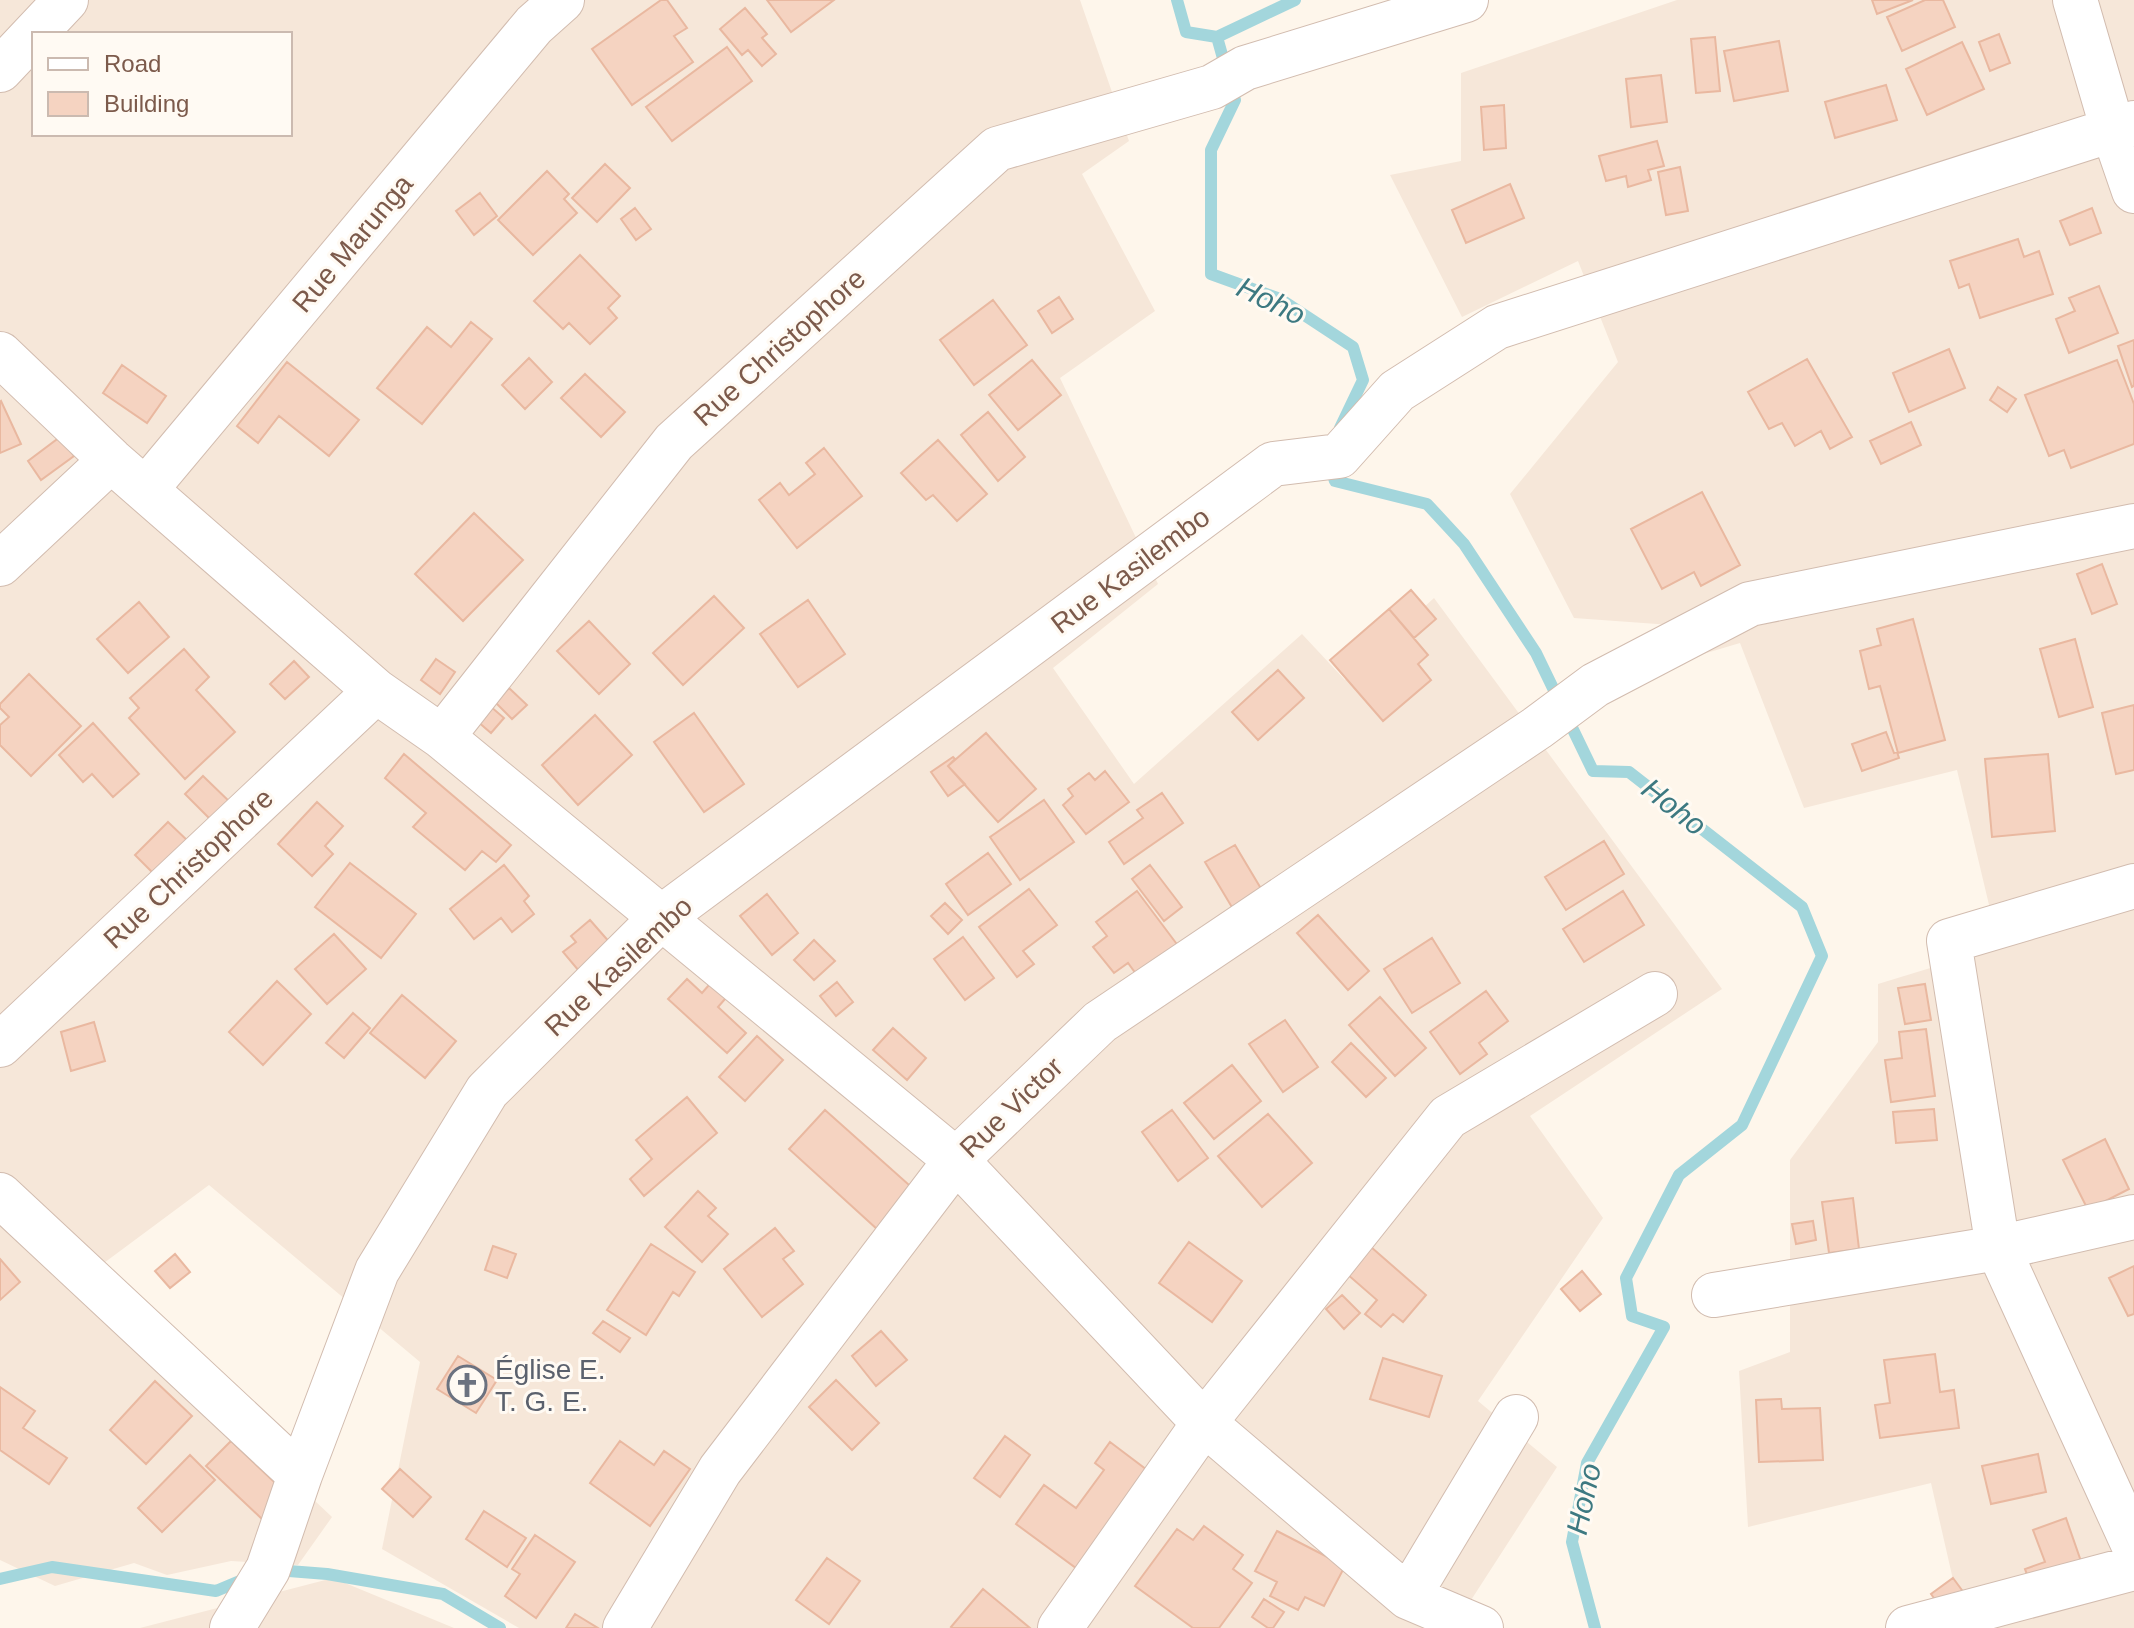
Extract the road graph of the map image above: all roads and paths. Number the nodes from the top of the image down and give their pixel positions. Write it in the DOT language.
graph roads {
  1 [pos="66,0"];
  2 [pos="1466,0"];
  3 [pos="2075,0"];
  4 [pos="535,8"];
  5 [pos="36,32"];
  6 [pos="32,36"];
  7 [pos="0,70"];
  8 [pos="2124,127"];
  9 [pos="2134,191"];
  10 [pos="0,354"];
  11 [pos="111,460"];
  12 [pos="146,489"];
  13 [pos="2134,526"];
  14 [pos="0,564"];
  15 [pos="376,691"];
  16 [pos="442,737"];
  17 [pos="2134,886"];
  18 [pos="662,917"];
  19 [pos="1655,994"];
  20 [pos="0,1045"];
  21 [pos="956,1160"];
  22 [pos="0,1195"];
  23 [pos="2134,1217"];
  24 [pos="1998,1248"];
  25 [pos="1714,1295"];
  26 [pos="1516,1417"];
  27 [pos="1204,1423"];
  28 [pos="300,1475"];
  29 [pos="2134,1546"];
  30 [pos="2134,1568"];
  31 [pos="1408,1597"];
  32 [pos="1471,1626"];
  33 [pos="232,1628"];
  34 [pos="625,1628"];
  35 [pos="1060,1628"];
  36 [pos="1908,1628"];
  1 -- 5 [label="street"];
  2 -- 16 [label="street, Rue Christophore"];
  3 -- 8 [label="street"];
  4 -- 12 [label="street, Rue Marunga"];
  6 -- 7 [label="street"];
  8 -- 9 [label="street"];
  8 -- 18 [label="street, Rue Kasilembo"];
  10 -- 11 [label="street"];
  11 -- 12 [label="street"];
  11 -- 14 [label="street"];
  12 -- 15 [label="street"];
  13 -- 21 [label="street, Rue Victor"];
  15 -- 16 [label="street"];
  15 -- 20 [label="street, Rue Christophore"];
  16 -- 18 [label="street"];
  17 -- 24 [label="street"];
  18 -- 21 [label="street"];
  18 -- 28 [label="street, Rue Kasilembo"];
  19 -- 27 [label="street"];
  21 -- 27 [label="street"];
  21 -- 34 [label="street, Rue Victor"];
  22 -- 28 [label="street"];
  23 -- 24 [label="street"];
  24 -- 25 [label="street"];
  24 -- 29 [label="street"];
  26 -- 31 [label="street"];
  27 -- 31 [label="street"];
  27 -- 35 [label="street"];
  28 -- 33 [label="street, Rue Kasilembo"];
  30 -- 36 [label="street"];
  31 -- 32 [label="street"];
}
